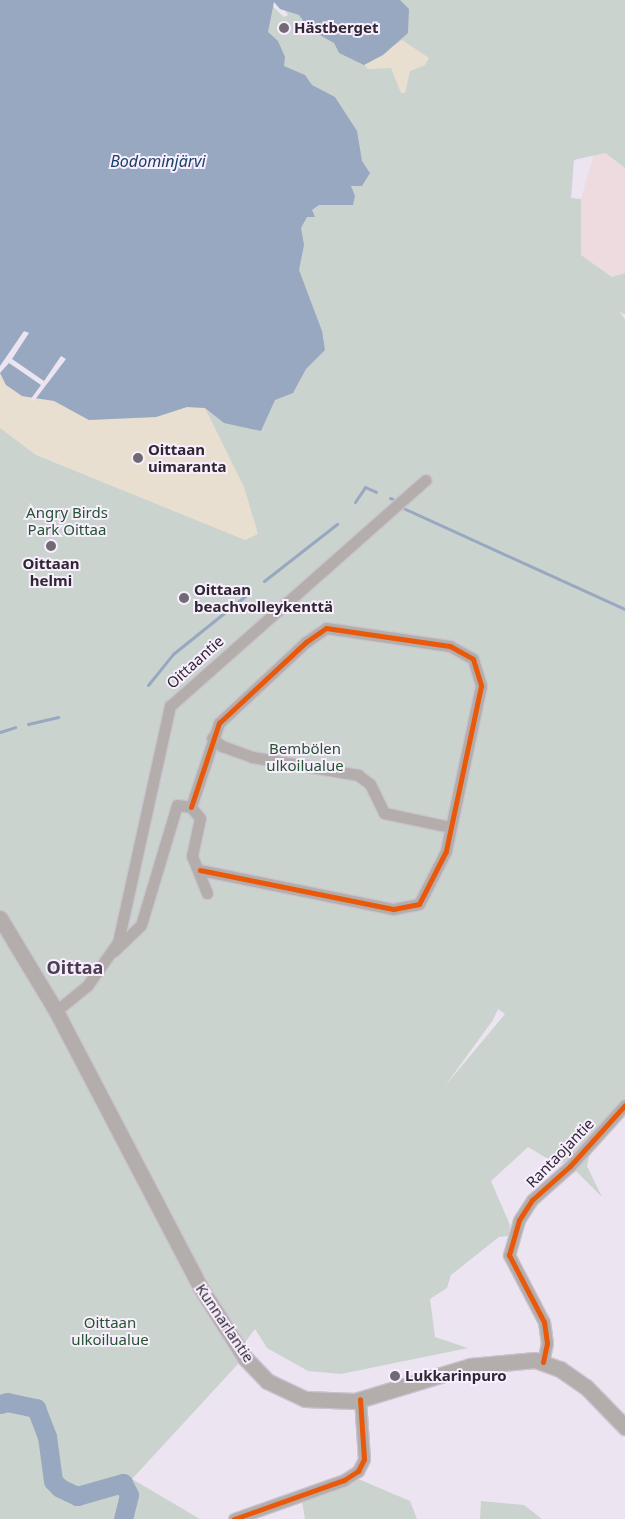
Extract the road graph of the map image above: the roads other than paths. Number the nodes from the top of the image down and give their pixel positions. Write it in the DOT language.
graph roads {
  1 [pos="425,480"];
  2 [pos="212,738"];
  3 [pos="192,807"];
  4 [pos="450,827"];
  5 [pos="200,870"];
  6 [pos="207,893"];
  7 [pos="0,918"];
  8 [pos="113,952"];
  9 [pos="56,1011"];
  10 [pos="625,1105"];
  11 [pos="542,1362"];
  12 [pos="360,1399"];
  13 [pos="625,1427"];
  14 [pos="234,1519"];
  1 -- 8 [label="street, Oittaantie"];
  2 -- 3 [label="street"];
  2 -- 4 [label="street"];
  2 -- 4 [label="street"];
  3 -- 5 [label="street"];
  3 -- 8 [label="street"];
  4 -- 5 [label="street"];
  5 -- 6 [label="street"];
  7 -- 9 [label="main road, Kunnarlantie"];
  8 -- 9 [label="street, Oittaantie"];
  9 -- 12 [label="main road, Kunnarlantie"];
  10 -- 11 [label="street, Rantaojantie"];
  11 -- 12 [label="main road, Kunnarlantie"];
  11 -- 13 [label="main road, Kunnarlantie"];
  12 -- 14 [label="street"];
}
